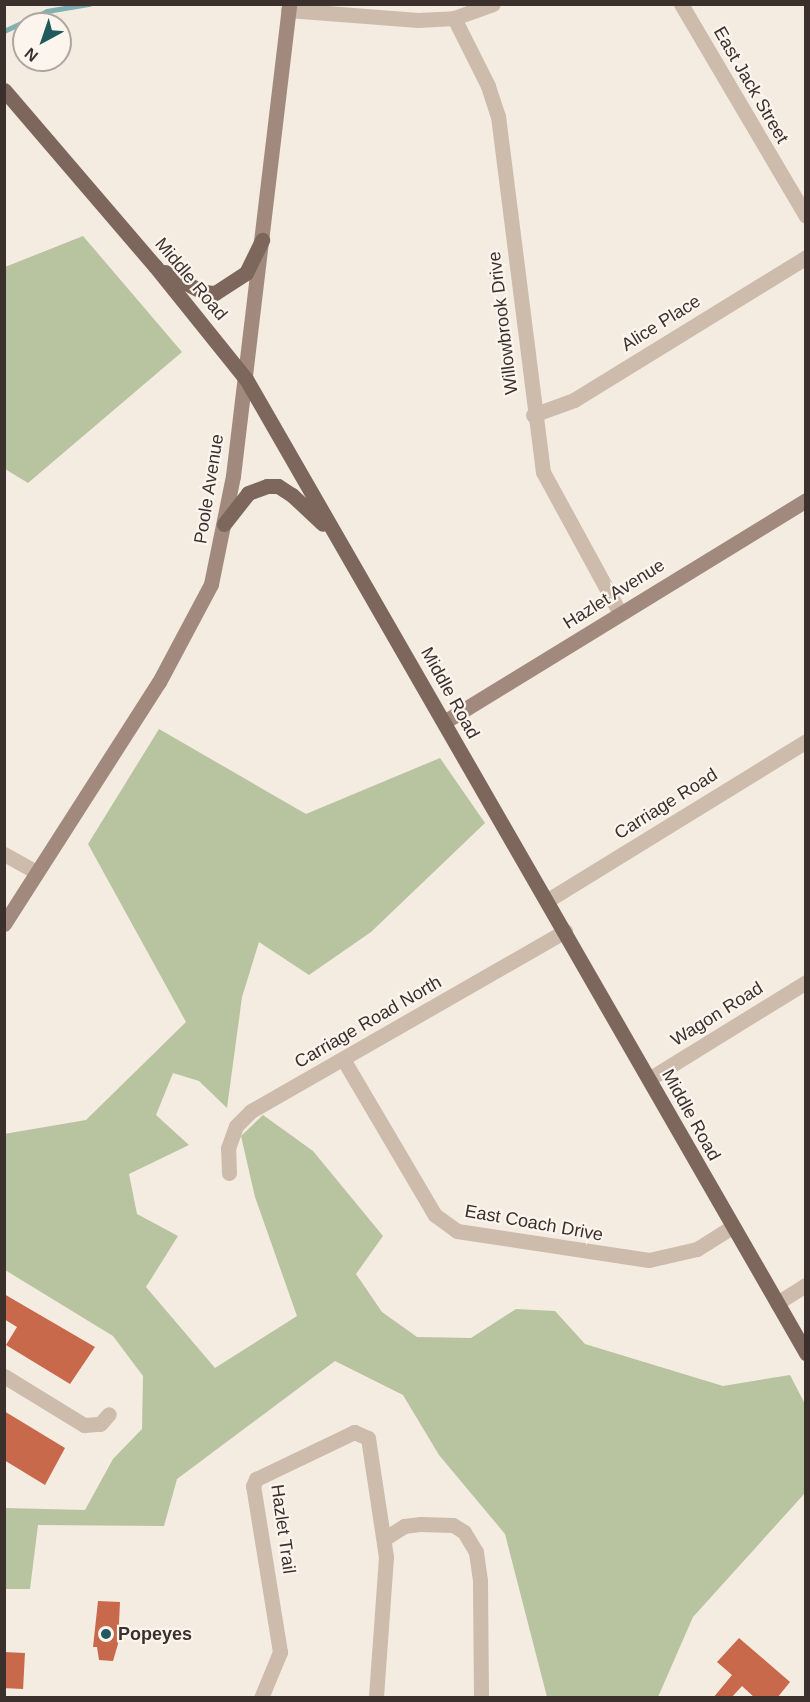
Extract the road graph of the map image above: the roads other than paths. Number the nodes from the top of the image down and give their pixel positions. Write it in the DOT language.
graph roads {
  1 [pos="492,4"];
  2 [pos="681,4"];
  3 [pos="288,7"];
  4 [pos="454,18"];
  5 [pos="4,90"];
  6 [pos="806,216"];
  7 [pos="262,240"];
  8 [pos="806,257"];
  9 [pos="155,266"];
  10 [pos="246,379"];
  11 [pos="533,415"];
  12 [pos="806,500"];
  13 [pos="224,524"];
  14 [pos="334,534"];
  15 [pos="620,614"];
  16 [pos="444,722"];
  17 [pos="806,741"];
  18 [pos="4,854"];
  19 [pos="36,872"];
  20 [pos="548,900"];
  21 [pos="4,924"];
  22 [pos="565,932"];
  23 [pos="806,982"];
  24 [pos="343,1059"];
  25 [pos="649,1079"];
  26 [pos="229,1173"];
  27 [pos="732,1227"];
  28 [pos="806,1285"];
  29 [pos="777,1303"];
  30 [pos="806,1353"];
  31 [pos="4,1376"];
  32 [pos="109,1414"];
  33 [pos="384,1539"];
  34 [pos="261,1698"];
  35 [pos="376,1698"];
  36 [pos="481,1698"];
  1 -- 4 [label="street"];
  2 -- 6 [label="street, East Jack Street"];
  3 -- 4 [label="street"];
  3 -- 7 [label="street, Poole Avenue"];
  4 -- 11 [label="street, Willowbrook Drive"];
  5 -- 9 [label="main road, Middle Road"];
  7 -- 9 [label="main road"];
  7 -- 10 [label="street, Poole Avenue"];
  8 -- 11 [label="street, Alice Place"];
  9 -- 10 [label="main road, Middle Road"];
  10 -- 13 [label="street, Poole Avenue"];
  10 -- 14 [label="main road, Middle Road"];
  11 -- 15 [label="street, Willowbrook Drive"];
  12 -- 15 [label="street, Hazlet Avenue"];
  13 -- 14 [label="main road"];
  13 -- 19 [label="street, Poole Avenue"];
  14 -- 16 [label="main road, Middle Road"];
  15 -- 16 [label="street, Hazlet Avenue"];
  16 -- 20 [label="main road, Middle Road"];
  17 -- 20 [label="street, Carriage Road"];
  18 -- 19 [label="street"];
  19 -- 21 [label="street, Poole Avenue"];
  20 -- 22 [label="main road, Middle Road"];
  22 -- 24 [label="street, Carriage Road North"];
  22 -- 25 [label="main road, Middle Road"];
  23 -- 25 [label="street, Wagon Road"];
  24 -- 26 [label="street, Carriage Road North"];
  24 -- 27 [label="street, East Coach Drive"];
  25 -- 27 [label="main road, Middle Road"];
  27 -- 29 [label="main road, Middle Road"];
  28 -- 29 [label="street"];
  29 -- 30 [label="main road, Middle Road"];
  31 -- 32 [label="street"];
  33 -- 34 [label="street, Hazlet Trail"];
  33 -- 35 [label="street, Hazlet Trail"];
  33 -- 36 [label="street"];
}
